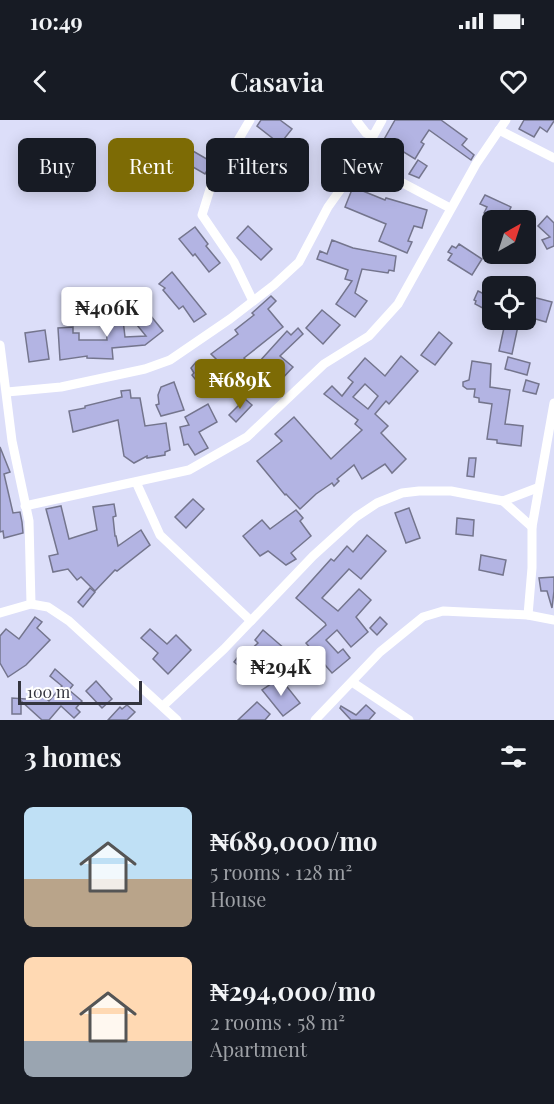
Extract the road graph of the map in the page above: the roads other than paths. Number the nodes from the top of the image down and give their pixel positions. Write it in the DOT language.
graph roads {
  1 [pos="250,120"];
  2 [pos="356,120"];
  3 [pos="382,120"];
  4 [pos="506,120"];
  5 [pos="499,130"];
  6 [pos="372,136"];
  7 [pos="554,158"];
  8 [pos="404,184"];
  9 [pos="339,192"];
  10 [pos="450,208"];
  11 [pos="253,301"];
  12 [pos="0,345"];
  13 [pos="7,392"];
  14 [pos="554,403"];
  15 [pos="4,408"];
  16 [pos="136,482"];
  17 [pos="537,488"];
  18 [pos="503,501"];
  19 [pos="25,506"];
  20 [pos="532,527"];
  21 [pos="31,604"];
  22 [pos="0,613"];
  23 [pos="528,615"];
  24 [pos="554,620"];
  25 [pos="251,621"];
  26 [pos="352,682"];
  27 [pos="163,706"];
  28 [pos="177,720"];
  29 [pos="315,720"];
  30 [pos="410,720"];
  1 -- 11 [label="street"];
  2 -- 6 [label="street"];
  3 -- 6 [label="street"];
  4 -- 5 [label="street"];
  5 -- 7 [label="street"];
  5 -- 10 [label="street"];
  8 -- 10 [label="street"];
  9 -- 11 [label="street"];
  10 -- 16 [label="street"];
  11 -- 13 [label="street"];
  12 -- 13 [label="street"];
  13 -- 15 [label="street"];
  14 -- 17 [label="street"];
  15 -- 19 [label="street"];
  16 -- 19 [label="street"];
  16 -- 25 [label="street"];
  17 -- 18 [label="street"];
  17 -- 20 [label="street"];
  18 -- 20 [label="street"];
  18 -- 25 [label="street"];
  19 -- 21 [label="street"];
  20 -- 23 [label="street"];
  21 -- 22 [label="street"];
  21 -- 27 [label="street"];
  23 -- 24 [label="street"];
  23 -- 26 [label="street"];
  25 -- 27 [label="street"];
  26 -- 29 [label="street"];
  26 -- 30 [label="street"];
  27 -- 28 [label="street"];
}
